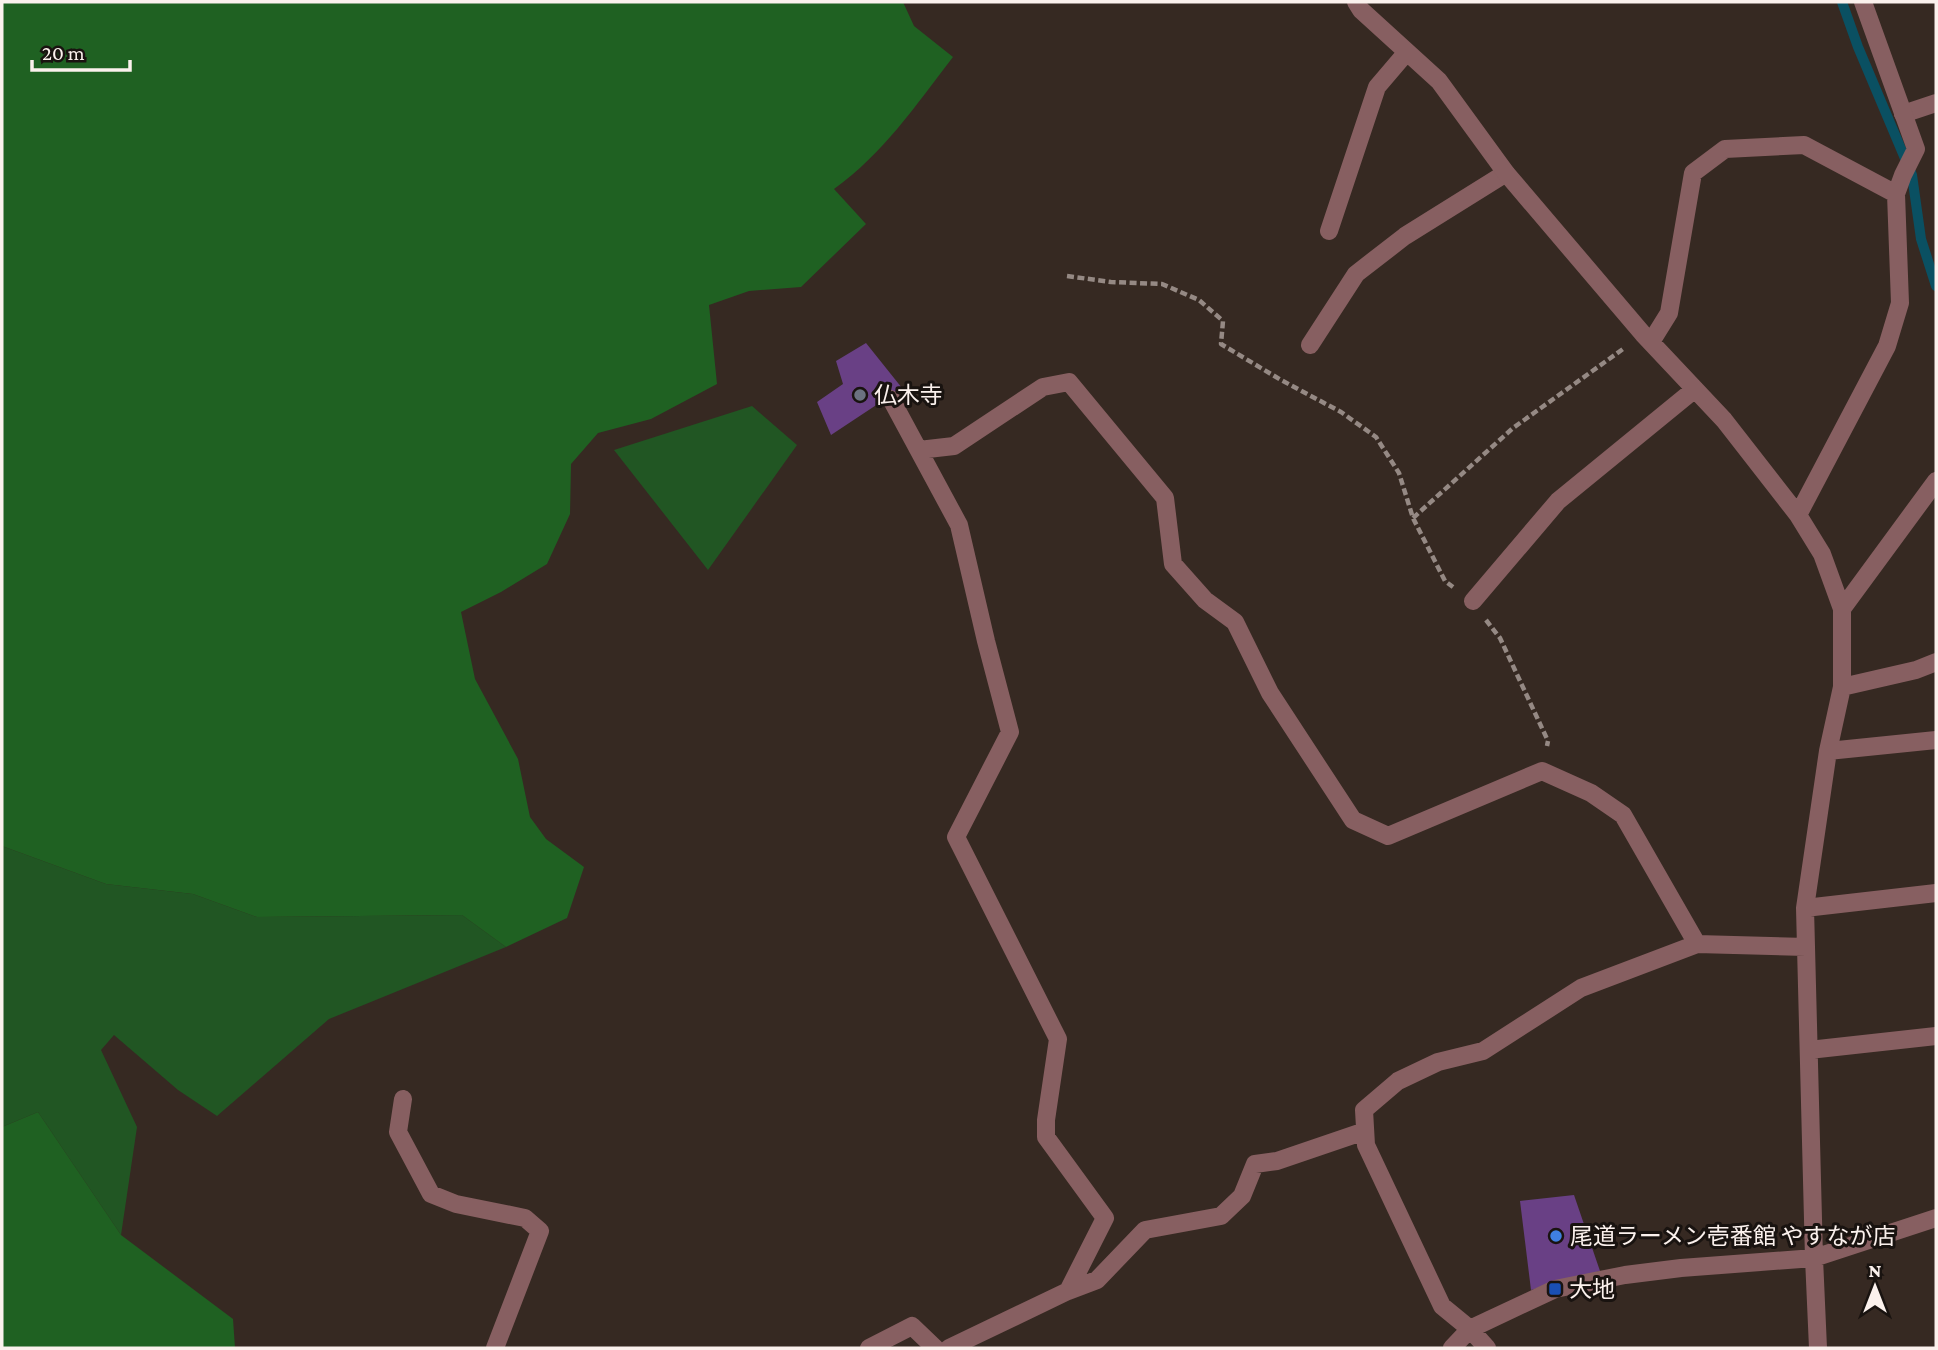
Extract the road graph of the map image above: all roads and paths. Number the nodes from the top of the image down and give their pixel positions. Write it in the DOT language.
graph roads {
  1 [pos="1356,2"];
  2 [pos="1863,2"];
  3 [pos="1406,54"];
  4 [pos="1936,103"];
  5 [pos="1903,114"];
  6 [pos="1506,173"];
  7 [pos="1896,194"];
  8 [pos="1329,231"];
  9 [pos="1067,276"];
  10 [pos="1647,338"];
  11 [pos="1310,345"];
  12 [pos="1695,389"];
  13 [pos="891,399"];
  14 [pos="919,450"];
  15 [pos="1936,481"];
  16 [pos="1798,515"];
  17 [pos="1413,518"];
  18 [pos="1473,601"];
  19 [pos="1842,609"];
  20 [pos="1936,662"];
  21 [pos="1842,687"];
  22 [pos="1936,740"];
  23 [pos="1828,751"];
  24 [pos="1542,771"];
  25 [pos="1936,893"];
  26 [pos="1805,908"];
  27 [pos="1697,944"];
  28 [pos="1806,947"];
  29 [pos="1936,1036"];
  30 [pos="1809,1050"];
  31 [pos="402,1100"];
  32 [pos="1365,1131"];
  33 [pos="1936,1218"];
  34 [pos="1814,1258"];
  35 [pos="1068,1291"];
  36 [pos="1470,1329"];
  37 [pos="495,1348"];
  38 [pos="869,1348"];
  39 [pos="935,1348"];
  40 [pos="949,1348"];
  41 [pos="1452,1348"];
  42 [pos="1487,1348"];
  43 [pos="1818,1348"];
  1 -- 3 [label="street"];
  2 -- 5 [label="street"];
  3 -- 6 [label="street"];
  3 -- 8 [label="street"];
  4 -- 5 [label="street"];
  5 -- 7 [label="street"];
  6 -- 10 [label="street"];
  6 -- 11 [label="street"];
  7 -- 10 [label="street"];
  7 -- 16 [label="street"];
  9 -- 17 [label="path"];
  10 -- 12 [label="street"];
  10 -- 17 [label="path"];
  12 -- 16 [label="street"];
  12 -- 18 [label="street"];
  13 -- 14 [label="street"];
  14 -- 24 [label="street"];
  14 -- 35 [label="street"];
  15 -- 19 [label="street"];
  16 -- 19 [label="street"];
  17 -- 18 [label="path"];
  18 -- 24 [label="path"];
  19 -- 21 [label="street"];
  20 -- 21 [label="street"];
  21 -- 23 [label="street"];
  22 -- 23 [label="street"];
  23 -- 26 [label="street"];
  24 -- 27 [label="street"];
  25 -- 26 [label="street"];
  26 -- 28 [label="street"];
  27 -- 28 [label="street"];
  27 -- 32 [label="street"];
  28 -- 30 [label="street"];
  29 -- 30 [label="street"];
  30 -- 34 [label="street"];
  31 -- 37 [label="street"];
  32 -- 35 [label="street"];
  32 -- 36 [label="street"];
  33 -- 34 [label="street"];
  34 -- 36 [label="street"];
  34 -- 43 [label="street"];
  35 -- 40 [label="street"];
  36 -- 41 [label="street"];
  36 -- 42 [label="street"];
  38 -- 39 [label="street"];
}
